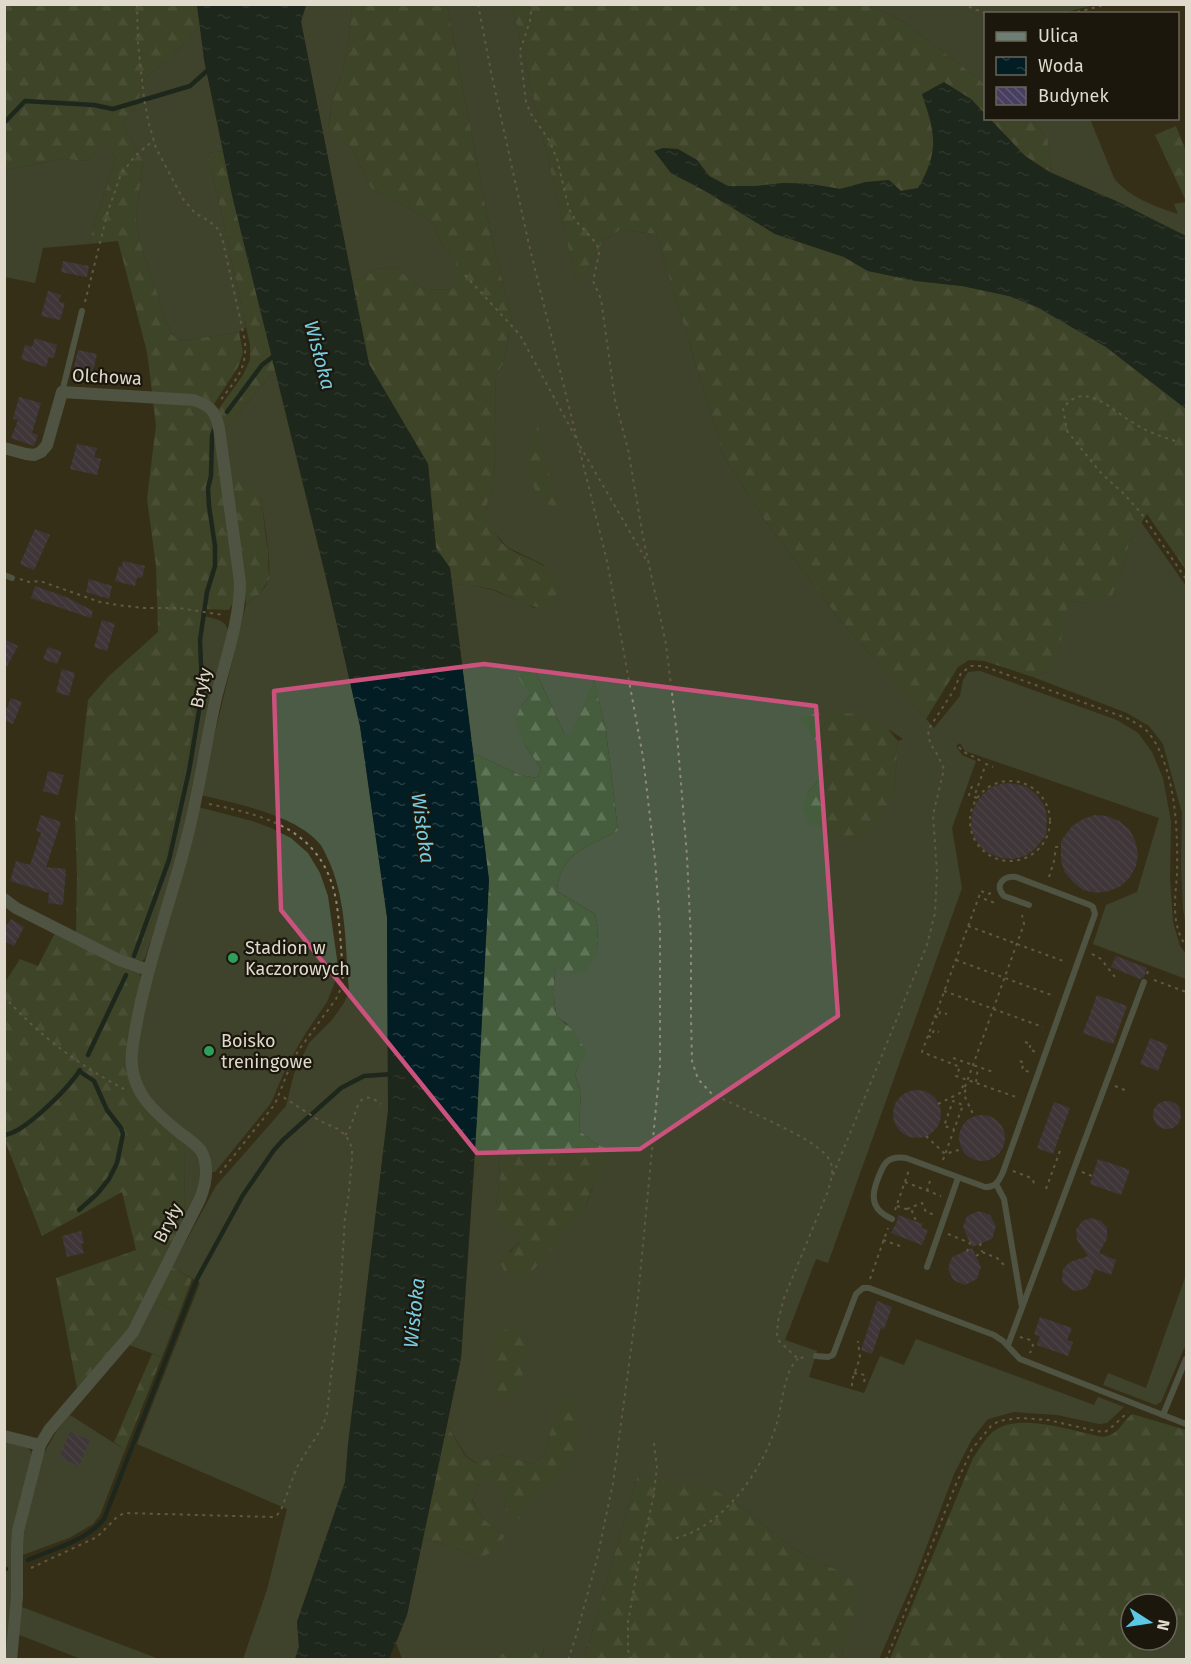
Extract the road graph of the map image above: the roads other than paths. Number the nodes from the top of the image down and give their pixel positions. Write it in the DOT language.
graph roads {
  1 [pos="82,311"];
  2 [pos="62,392"];
  3 [pos="213,411"];
  4 [pos="4,448"];
  5 [pos="4,575"];
  6 [pos="12,578"];
  7 [pos="4,899"];
  8 [pos="1029,905"];
  9 [pos="148,970"];
  10 [pos="1145,980"];
  11 [pos="958,1178"];
  12 [pos="996,1184"];
  13 [pos="892,1219"];
  14 [pos="927,1267"];
  15 [pos="1022,1307"];
  16 [pos="1008,1345"];
  17 [pos="816,1356"];
  18 [pos="1186,1359"];
  19 [pos="1163,1415"];
  20 [pos="1186,1424"];
  21 [pos="4,1436"];
  22 [pos="40,1445"];
  23 [pos="10,1659"];
  1 -- 2 [label="lane"];
  2 -- 3 [label="street, Olchowa"];
  2 -- 4 [label="street, Olchowa"];
  3 -- 9 [label="street, Bryły"];
  5 -- 6 [label="lane"];
  7 -- 9 [label="street"];
  8 -- 12 [label="lane"];
  9 -- 22 [label="street, Bryły"];
  10 -- 15 [label="lane"];
  11 -- 12 [label="lane"];
  11 -- 13 [label="lane"];
  11 -- 14 [label="lane"];
  12 -- 15 [label="lane"];
  15 -- 16 [label="lane"];
  16 -- 17 [label="lane"];
  16 -- 19 [label="lane"];
  18 -- 19 [label="lane"];
  19 -- 20 [label="lane"];
  21 -- 22 [label="street"];
  22 -- 23 [label="street"];
}
